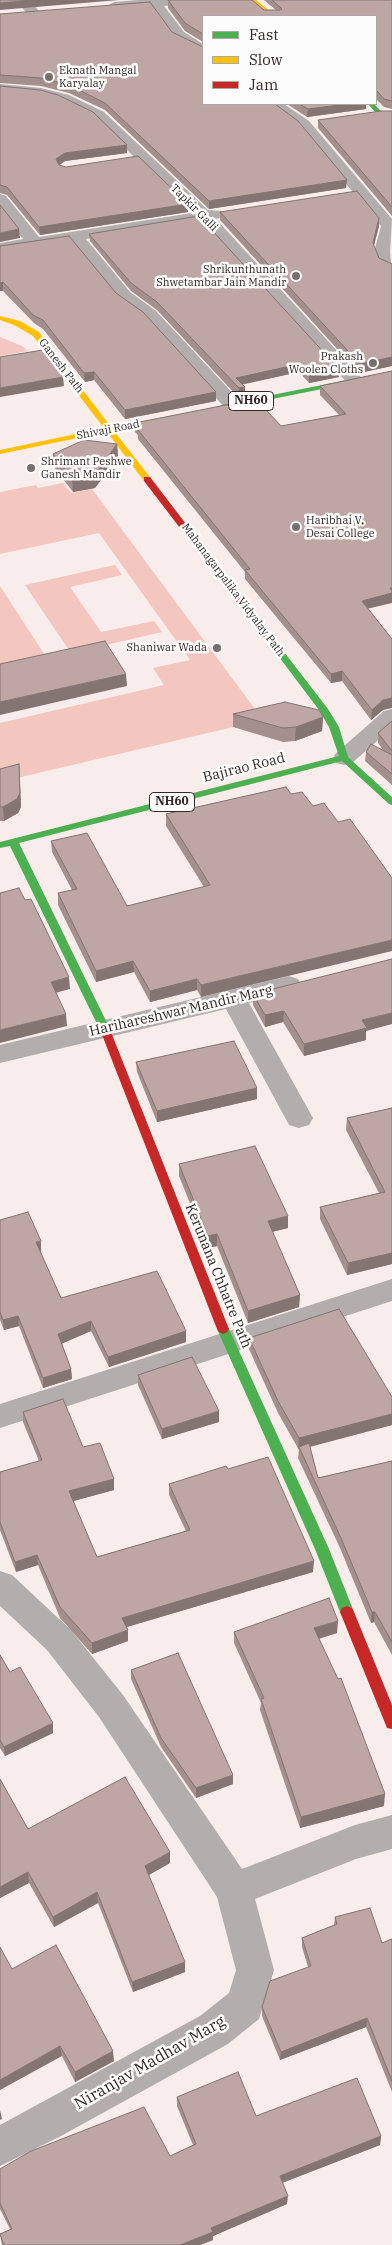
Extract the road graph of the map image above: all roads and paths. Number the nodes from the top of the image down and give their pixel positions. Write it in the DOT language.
graph roads {
  1 [pos="24,0"];
  2 [pos="189,0"];
  3 [pos="253,0"];
  4 [pos="155,3"];
  5 [pos="99,8"];
  6 [pos="17,15"];
  7 [pos="272,15"];
  8 [pos="202,49"];
  9 [pos="0,88"];
  10 [pos="276,105"];
  11 [pos="381,110"];
  12 [pos="357,116"];
  13 [pos="322,122"];
  14 [pos="304,124"];
  15 [pos="142,157"];
  16 [pos="123,160"];
  17 [pos="359,192"];
  18 [pos="339,195"];
  19 [pos="0,199"];
  20 [pos="233,211"];
  21 [pos="204,216"];
  22 [pos="74,236"];
  23 [pos="34,242"];
  24 [pos="0,248"];
  25 [pos="392,267"];
  26 [pos="0,318"];
  27 [pos="392,373"];
  28 [pos="355,380"];
  29 [pos="233,405"];
  30 [pos="215,409"];
  31 [pos="188,414"];
  32 [pos="110,429"];
  33 [pos="0,452"];
  34 [pos="392,716"];
  35 [pos="344,758"];
  36 [pos="392,802"];
  37 [pos="13,842"];
  38 [pos="0,845"];
  39 [pos="308,980"];
  40 [pos="234,999"];
  41 [pos="104,1028"];
  42 [pos="0,1054"];
  43 [pos="299,1118"];
  44 [pos="392,1290"];
  45 [pos="228,1342"];
  46 [pos="0,1416"];
  47 [pos="0,1585"];
  48 [pos="392,1723"];
  49 [pos="392,1832"];
  50 [pos="234,1890"];
  51 [pos="0,2146"];
  1 -- 6 [label="street"];
  2 -- 4 [label="street"];
  3 -- 7 [label="main road"];
  4 -- 5 [label="street"];
  4 -- 8 [label="street"];
  9 -- 15 [label="street, Tapkir Galli"];
  10 -- 14 [label="street"];
  11 -- 12 [label="street"];
  13 -- 14 [label="street"];
  14 -- 17 [label="street"];
  15 -- 16 [label="street"];
  15 -- 21 [label="street, Tapkir Galli"];
  17 -- 18 [label="street"];
  17 -- 25 [label="street"];
  19 -- 23 [label="street"];
  20 -- 21 [label="street"];
  21 -- 22 [label="street"];
  21 -- 28 [label="street, Tapkir Galli"];
  22 -- 23 [label="street"];
  22 -- 29 [label="street"];
  23 -- 24 [label="street"];
  26 -- 32 [label="main road, Ganesh Path"];
  27 -- 28 [label="main road, NH60"];
  28 -- 29 [label="main road, NH60"];
  29 -- 30 [label="main road, NH60"];
  31 -- 32 [label="main road, Shivaji Road"];
  32 -- 33 [label="main road, Shivaji Road"];
  32 -- 35 [label="main road, Mahanagarpalika Vidyalay Path"];
  34 -- 35 [label="street"];
  35 -- 36 [label="main road"];
  35 -- 37 [label="main road, Bajirao Road / NH60"];
  37 -- 38 [label="main road, Bajirao Road / NH60"];
  37 -- 41 [label="main road, Kerunana Chhatre Path"];
  39 -- 40 [label="street, Harihareshwar Mandir Marg"];
  40 -- 41 [label="street, Harihareshwar Mandir Marg"];
  40 -- 43 [label="street"];
  41 -- 42 [label="street, Harihareshwar Mandir Marg"];
  41 -- 45 [label="main road, Kerunana Chhatre Path"];
  44 -- 45 [label="street"];
  45 -- 46 [label="street"];
  45 -- 48 [label="main road, Kerunana Chhatre Path"];
  47 -- 50 [label="street, Niranjav Madhav Marg"];
  49 -- 50 [label="street"];
  50 -- 51 [label="street, Niranjav Madhav Marg"];
}
